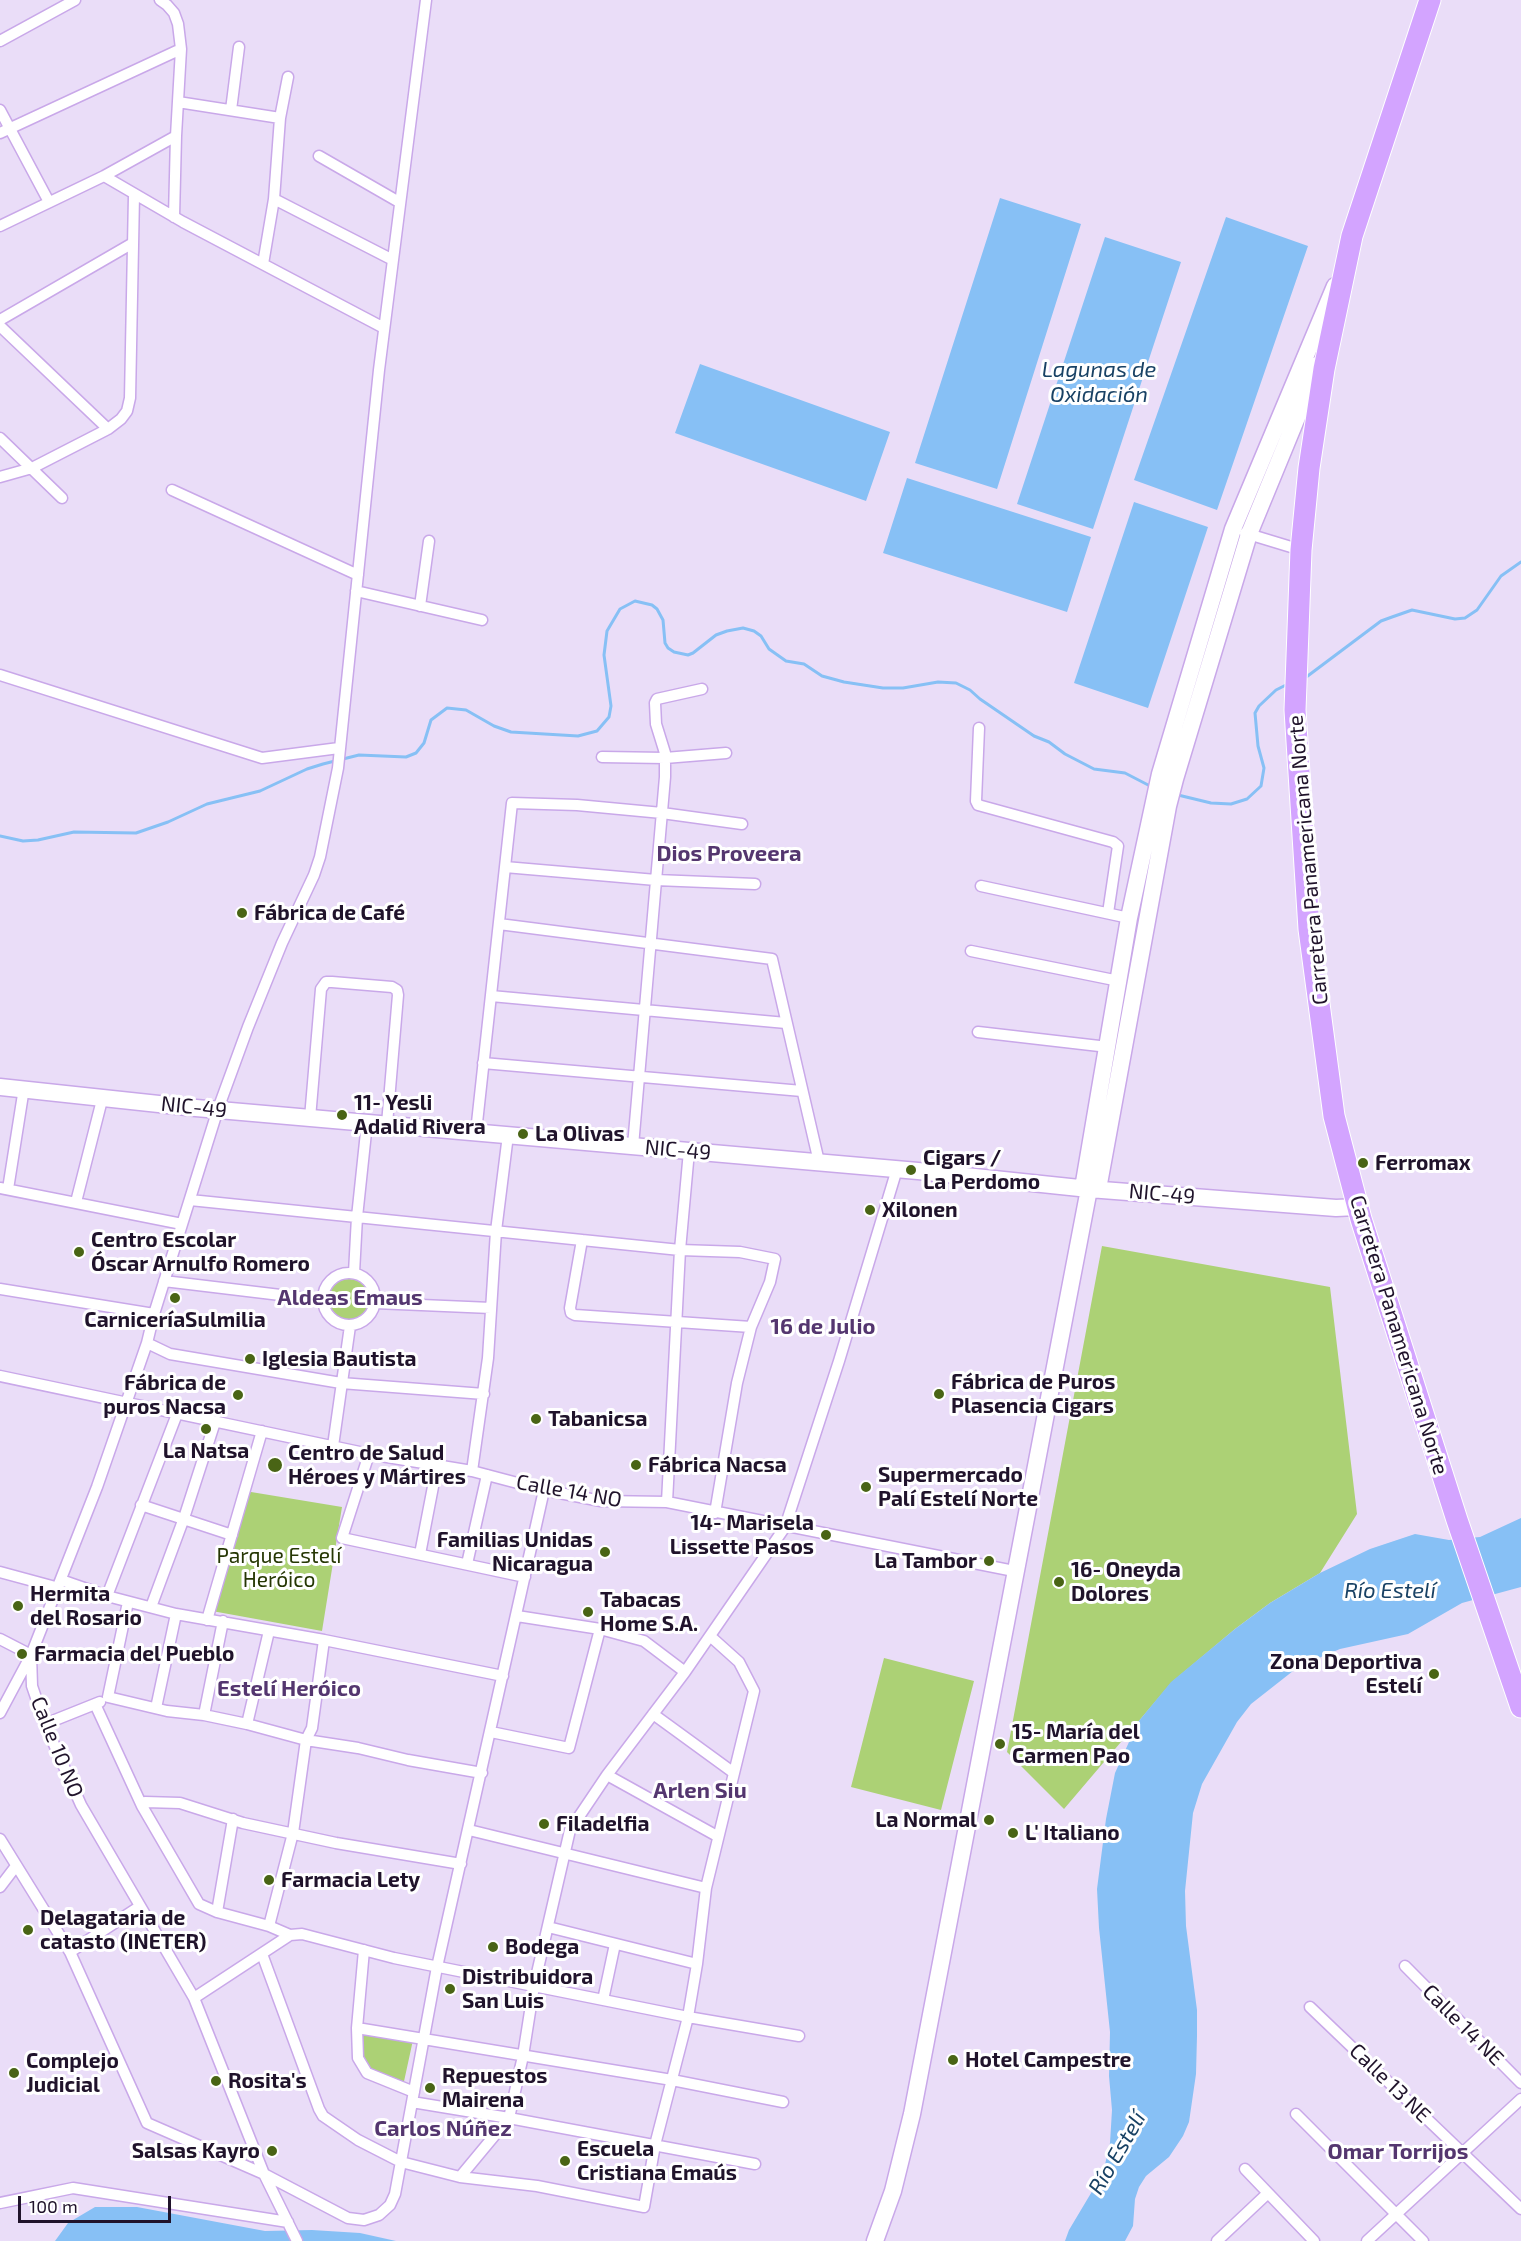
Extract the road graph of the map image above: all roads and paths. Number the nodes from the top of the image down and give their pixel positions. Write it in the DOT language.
graph roads {
  1 [pos="75,0"];
  2 [pos="160,0"];
  3 [pos="426,0"];
  4 [pos="1430,0"];
  5 [pos="0,41"];
  6 [pos="240,47"];
  7 [pos="181,49"];
  8 [pos="288,77"];
  9 [pos="178,102"];
  10 [pos="231,110"];
  11 [pos="0,111"];
  12 [pos="280,118"];
  13 [pos="4,131"];
  14 [pos="176,136"];
  15 [pos="319,156"];
  16 [pos="104,176"];
  17 [pos="134,195"];
  18 [pos="274,199"];
  19 [pos="49,202"];
  20 [pos="399,202"];
  21 [pos="174,217"];
  22 [pos="0,226"];
  23 [pos="133,243"];
  24 [pos="393,260"];
  25 [pos="1345,263"];
  26 [pos="263,264"];
  27 [pos="0,320"];
  28 [pos="0,326"];
  29 [pos="384,328"];
  30 [pos="1330,339"];
  31 [pos="108,429"];
  32 [pos="0,438"];
  33 [pos="32,468"];
  34 [pos="0,477"];
  35 [pos="172,490"];
  36 [pos="62,498"];
  37 [pos="1233,529"];
  38 [pos="1250,534"];
  39 [pos="429,541"];
  40 [pos="1301,550"];
  41 [pos="358,575"];
  42 [pos="356,591"];
  43 [pos="420,606"];
  44 [pos="482,620"];
  45 [pos="0,675"];
  46 [pos="702,689"];
  47 [pos="979,728"];
  48 [pos="339,751"];
  49 [pos="726,753"];
  50 [pos="602,757"];
  51 [pos="665,758"];
  52 [pos="1167,777"];
  53 [pos="1160,805"];
  54 [pos="662,813"];
  55 [pos="742,824"];
  56 [pos="505,867"];
  57 [pos="656,880"];
  58 [pos="756,884"];
  59 [pos="981,886"];
  60 [pos="1108,913"];
  61 [pos="1129,918"];
  62 [pos="1147,923"];
  63 [pos="499,924"];
  64 [pos="651,943"];
  65 [pos="971,951"];
  66 [pos="1119,981"];
  67 [pos="491,996"];
  68 [pos="645,1010"];
  69 [pos="786,1023"];
  70 [pos="978,1032"];
  71 [pos="1108,1047"];
  72 [pos="483,1063"];
  73 [pos="639,1076"];
  74 [pos="0,1087"];
  75 [pos="24,1088"];
  76 [pos="802,1091"];
  77 [pos="103,1096"];
  78 [pos="218,1110"];
  79 [pos="310,1118"];
  80 [pos="367,1123"];
  81 [pos="387,1124"];
  82 [pos="476,1132"];
  83 [pos="508,1135"];
  84 [pos="633,1146"];
  85 [pos="689,1151"];
  86 [pos="819,1162"];
  87 [pos="897,1169"];
  88 [pos="4,1188"];
  89 [pos="1090,1189"];
  90 [pos="190,1200"];
  91 [pos="76,1202"];
  92 [pos="1357,1207"];
  93 [pos="357,1217"];
  94 [pos="182,1224"];
  95 [pos="496,1231"];
  96 [pos="582,1240"];
  97 [pos="680,1250"];
  98 [pos="354,1273"];
  99 [pos="164,1281"];
  100 [pos="0,1289"];
  101 [pos="322,1300"];
  102 [pos="375,1303"];
  103 [pos="491,1308"];
  104 [pos="154,1314"];
  105 [pos="676,1322"];
  106 [pos="350,1326"];
  107 [pos="751,1327"];
  108 [pos="147,1343"];
  109 [pos="0,1376"];
  110 [pos="341,1383"];
  111 [pos="484,1394"];
  112 [pos="125,1404"];
  113 [pos="177,1414"];
  114 [pos="215,1422"];
  115 [pos="262,1431"];
  116 [pos="333,1446"];
  117 [pos="369,1454"];
  118 [pos="437,1466"];
  119 [pos="472,1471"];
  120 [pos="487,1475"];
  121 [pos="544,1490"];
  122 [pos="667,1502"];
  123 [pos="141,1504"];
  124 [pos="715,1513"];
  125 [pos="184,1518"];
  126 [pos="785,1527"];
  127 [pos="232,1535"];
  128 [pos="420,1554"];
  129 [pos="467,1564"];
  130 [pos="1014,1571"];
  131 [pos="0,1572"];
  132 [pos="525,1577"];
  133 [pos="60,1584"];
  134 [pos="107,1596"];
  135 [pos="128,1602"];
  136 [pos="151,1606"];
  137 [pos="176,1614"];
  138 [pos="517,1616"];
  139 [pos="207,1620"];
  140 [pos="223,1621"];
  141 [pos="600,1629"];
  142 [pos="269,1631"];
  143 [pos="710,1636"];
  144 [pos="0,1639"];
  145 [pos="324,1640"];
  146 [pos="31,1655"];
  147 [pos="685,1672"];
  148 [pos="503,1676"];
  149 [pos="108,1697"];
  150 [pos="95,1704"];
  151 [pos="1521,1707"];
  152 [pos="156,1708"];
  153 [pos="0,1713"];
  154 [pos="653,1714"];
  155 [pos="204,1715"];
  156 [pos="247,1724"];
  157 [pos="45,1725"];
  158 [pos="491,1732"];
  159 [pos="306,1740"];
  160 [pos="482,1773"];
  161 [pos="734,1773"];
  162 [pos="607,1775"];
  163 [pos="142,1806"];
  164 [pos="233,1819"];
  165 [pos="469,1830"];
  166 [pos="293,1833"];
  167 [pos="717,1836"];
  168 [pos="0,1839"];
  169 [pos="565,1852"];
  170 [pos="461,1864"];
  171 [pos="16,1866"];
  172 [pos="0,1887"];
  173 [pos="706,1888"];
  174 [pos="139,1906"];
  175 [pos="217,1912"];
  176 [pos="269,1926"];
  177 [pos="548,1927"];
  178 [pos="290,1935"];
  179 [pos="615,1944"];
  180 [pos="364,1950"];
  181 [pos="70,1952"];
  182 [pos="262,1954"];
  183 [pos="697,1964"];
  184 [pos="437,1966"];
  185 [pos="1405,1966"];
  186 [pos="534,1986"];
  187 [pos="194,1998"];
  188 [pos="603,2000"];
  189 [pos="1310,2007"];
  190 [pos="688,2017"];
  191 [pos="357,2028"];
  192 [pos="799,2036"];
  193 [pos="425,2040"];
  194 [pos="523,2056"];
  195 [pos="672,2080"];
  196 [pos="1521,2083"];
  197 [pos="413,2097"];
  198 [pos="1521,2099"];
  199 [pos="783,2103"];
  200 [pos="1296,2114"];
  201 [pos="509,2118"];
  202 [pos="655,2145"];
  203 [pos="1462,2153"];
  204 [pos="401,2162"];
  205 [pos="755,2164"];
  206 [pos="1245,2169"];
  207 [pos="264,2174"];
  208 [pos="460,2177"];
  209 [pos="1268,2193"];
  210 [pos="0,2204"];
  211 [pos="1521,2209"];
  212 [pos="1396,2214"];
  213 [pos="288,2222"];
  214 [pos="297,2241"];
  215 [pos="875,2241"];
  216 [pos="1217,2241"];
  217 [pos="1314,2241"];
  218 [pos="1366,2241"];
  219 [pos="1423,2241"];
  1 -- 5 [label="street"];
  2 -- 7 [label="street"];
  3 -- 20 [label="street, Calle 10 NO"];
  4 -- 25 [label="highway, Carretera Panamericana Norte"];
  6 -- 10 [label="street"];
  7 -- 9 [label="street"];
  7 -- 13 [label="street"];
  8 -- 12 [label="street"];
  9 -- 10 [label="street"];
  9 -- 14 [label="street"];
  10 -- 12 [label="street"];
  11 -- 13 [label="street"];
  12 -- 18 [label="street"];
  13 -- 19 [label="street"];
  14 -- 16 [label="street"];
  14 -- 21 [label="street"];
  15 -- 20 [label="street"];
  16 -- 17 [label="street"];
  16 -- 19 [label="street"];
  17 -- 21 [label="street"];
  17 -- 23 [label="street"];
  18 -- 24 [label="street"];
  18 -- 26 [label="street"];
  19 -- 22 [label="street"];
  20 -- 24 [label="street, Calle 10 NO"];
  21 -- 26 [label="street"];
  23 -- 27 [label="street"];
  23 -- 31 [label="street"];
  24 -- 29 [label="street, Calle 10 NO"];
  25 -- 30 [label="highway, Carretera Panamericana Norte"];
  25 -- 37 [label="street"];
  26 -- 29 [label="street"];
  28 -- 31 [label="street"];
  29 -- 41 [label="street, Calle 10 NO"];
  30 -- 38 [label="street"];
  30 -- 40 [label="highway, Carretera Panamericana Norte"];
  31 -- 33 [label="street"];
  32 -- 33 [label="street"];
  33 -- 34 [label="street"];
  33 -- 36 [label="street"];
  35 -- 41 [label="street"];
  37 -- 38 [label="street"];
  37 -- 52 [label="street"];
  38 -- 40 [label="street"];
  38 -- 52 [label="street"];
  39 -- 43 [label="street"];
  40 -- 92 [label="highway, Carretera Panamericana Norte"];
  41 -- 42 [label="street, Calle 10 NO"];
  42 -- 43 [label="street"];
  42 -- 48 [label="street, Calle 10 NO"];
  43 -- 44 [label="street"];
  45 -- 48 [label="street"];
  46 -- 51 [label="street"];
  47 -- 60 [label="street"];
  48 -- 78 [label="street, Calle 10 NO"];
  49 -- 51 [label="street"];
  50 -- 51 [label="street"];
  51 -- 54 [label="street"];
  52 -- 53 [label="street"];
  53 -- 61 [label="street"];
  53 -- 62 [label="street"];
  54 -- 55 [label="street"];
  54 -- 56 [label="street"];
  54 -- 57 [label="street"];
  56 -- 57 [label="street"];
  56 -- 63 [label="street"];
  57 -- 58 [label="street"];
  57 -- 64 [label="street"];
  59 -- 60 [label="street"];
  60 -- 61 [label="street"];
  61 -- 62 [label="street"];
  61 -- 66 [label="street"];
  62 -- 89 [label="street"];
  63 -- 64 [label="street"];
  63 -- 67 [label="street"];
  64 -- 68 [label="street"];
  64 -- 69 [label="street"];
  65 -- 66 [label="street"];
  66 -- 71 [label="street"];
  67 -- 68 [label="street"];
  67 -- 72 [label="street"];
  68 -- 69 [label="street"];
  68 -- 73 [label="street"];
  69 -- 76 [label="street"];
  70 -- 71 [label="street"];
  71 -- 89 [label="street"];
  72 -- 73 [label="street"];
  72 -- 82 [label="street"];
  73 -- 76 [label="street"];
  73 -- 84 [label="street"];
  74 -- 75 [label="street, NIC-49 / NIC-49"];
  75 -- 77 [label="street, NIC-49 / NIC-49"];
  75 -- 88 [label="street"];
  76 -- 86 [label="street"];
  77 -- 78 [label="street, NIC-49 / NIC-49"];
  77 -- 91 [label="street"];
  78 -- 79 [label="street, NIC-49 / NIC-49"];
  78 -- 90 [label="street, Calle 10 NO"];
  79 -- 80 [label="street, NIC-49 / NIC-49"];
  79 -- 81 [label="street"];
  80 -- 81 [label="street, NIC-49 / NIC-49"];
  80 -- 93 [label="street"];
  81 -- 82 [label="street, NIC-49 / NIC-49"];
  82 -- 83 [label="street, NIC-49 / NIC-49"];
  83 -- 84 [label="street, NIC-49 / NIC-49"];
  83 -- 95 [label="street"];
  84 -- 85 [label="street, NIC-49 / NIC-49"];
  85 -- 86 [label="street, NIC-49 / NIC-49"];
  85 -- 97 [label="street"];
  86 -- 87 [label="street, NIC-49 / NIC-49"];
  87 -- 89 [label="street, NIC-49 / NIC-49"];
  87 -- 126 [label="street"];
  88 -- 91 [label="street"];
  89 -- 92 [label="street, NIC-49 / NIC-49"];
  89 -- 130 [label="street"];
  90 -- 93 [label="street"];
  90 -- 94 [label="street, Calle 10 NO"];
  91 -- 94 [label="street"];
  92 -- 151 [label="highway, Carretera Panamericana Norte"];
  93 -- 95 [label="street"];
  93 -- 98 [label="street"];
  94 -- 99 [label="street, Calle 10 NO"];
  95 -- 96 [label="street"];
  95 -- 103 [label="street"];
  96 -- 97 [label="street"];
  96 -- 105 [label="street"];
  97 -- 105 [label="street"];
  97 -- 107 [label="street"];
  98 -- 101 [label="street"];
  98 -- 102 [label="street"];
  99 -- 101 [label="street"];
  99 -- 104 [label="street, Calle 10 NO"];
  100 -- 104 [label="street"];
  101 -- 106 [label="street"];
  102 -- 103 [label="street"];
  102 -- 106 [label="street"];
  103 -- 111 [label="street"];
  104 -- 108 [label="street, Calle 10 NO"];
  105 -- 107 [label="street"];
  105 -- 122 [label="street"];
  106 -- 110 [label="street"];
  107 -- 124 [label="street"];
  108 -- 110 [label="street"];
  108 -- 112 [label="street, Calle 10 NO"];
  109 -- 112 [label="street, Calle 14 NO"];
  110 -- 111 [label="street"];
  110 -- 116 [label="street"];
  111 -- 119 [label="street"];
  112 -- 113 [label="street, Calle 14 NO"];
  112 -- 133 [label="street, Calle 10 NO"];
  113 -- 114 [label="street, Calle 14 NO"];
  113 -- 123 [label="street"];
  114 -- 115 [label="street, Calle 14 NO"];
  114 -- 125 [label="street"];
  115 -- 116 [label="street, Calle 14 NO"];
  115 -- 127 [label="street"];
  116 -- 117 [label="street, Calle 14 NO"];
  117 -- 118 [label="street, Calle 14 NO"];
  117 -- 128 [label="street"];
  118 -- 119 [label="street, Calle 14 NO"];
  118 -- 128 [label="street"];
  119 -- 120 [label="street, Calle 14 NO"];
  120 -- 121 [label="street, Calle 14 NO"];
  120 -- 129 [label="street"];
  121 -- 122 [label="street, Calle 14 NO"];
  121 -- 132 [label="street"];
  122 -- 124 [label="street, Calle 14 NO"];
  123 -- 125 [label="street"];
  123 -- 134 [label="street"];
  124 -- 126 [label="street, Calle 14 NO"];
  125 -- 127 [label="street"];
  125 -- 136 [label="street"];
  126 -- 130 [label="street, Calle 14 NO"];
  126 -- 143 [label="street"];
  127 -- 139 [label="street"];
  128 -- 129 [label="street"];
  129 -- 132 [label="street"];
  130 -- 215 [label="street"];
  131 -- 133 [label="street"];
  132 -- 138 [label="street"];
  133 -- 134 [label="street"];
  133 -- 146 [label="street, Calle 10 NO"];
  134 -- 135 [label="street"];
  135 -- 136 [label="street"];
  135 -- 149 [label="street"];
  136 -- 137 [label="street"];
  137 -- 139 [label="street"];
  137 -- 152 [label="street"];
  138 -- 141 [label="street"];
  138 -- 148 [label="street"];
  139 -- 140 [label="street"];
  140 -- 142 [label="street"];
  140 -- 155 [label="street"];
  141 -- 147 [label="street"];
  141 -- 158 [label="street"];
  142 -- 145 [label="street"];
  142 -- 156 [label="street"];
  143 -- 147 [label="street"];
  143 -- 161 [label="street"];
  144 -- 146 [label="street"];
  145 -- 148 [label="street"];
  145 -- 159 [label="street"];
  146 -- 153 [label="street"];
  146 -- 157 [label="street, Calle 10 NO"];
  147 -- 154 [label="street"];
  148 -- 158 [label="street"];
  149 -- 150 [label="street"];
  149 -- 152 [label="street"];
  150 -- 157 [label="street"];
  150 -- 163 [label="street"];
  152 -- 155 [label="street"];
  154 -- 161 [label="street"];
  154 -- 162 [label="street"];
  155 -- 156 [label="street"];
  156 -- 159 [label="street"];
  157 -- 174 [label="street, Calle 10 NO"];
  158 -- 160 [label="street"];
  159 -- 160 [label="street"];
  159 -- 166 [label="street"];
  160 -- 165 [label="street"];
  161 -- 167 [label="street"];
  162 -- 167 [label="street"];
  162 -- 169 [label="street"];
  163 -- 164 [label="street"];
  163 -- 175 [label="street"];
  164 -- 166 [label="street"];
  164 -- 175 [label="street"];
  165 -- 169 [label="street"];
  165 -- 170 [label="street"];
  166 -- 170 [label="street"];
  166 -- 176 [label="street"];
  167 -- 173 [label="street"];
  168 -- 171 [label="street"];
  169 -- 173 [label="street"];
  169 -- 177 [label="street"];
  170 -- 184 [label="street"];
  171 -- 172 [label="street"];
  171 -- 181 [label="street"];
  173 -- 183 [label="street"];
  174 -- 181 [label="street"];
  174 -- 187 [label="street, Calle 10 NO"];
  175 -- 176 [label="street"];
  176 -- 178 [label="street"];
  177 -- 179 [label="street"];
  177 -- 186 [label="street"];
  178 -- 180 [label="street"];
  178 -- 182 [label="street"];
  179 -- 183 [label="street"];
  179 -- 188 [label="street"];
  180 -- 184 [label="street"];
  180 -- 191 [label="street"];
  181 -- 207 [label="street"];
  182 -- 187 [label="street"];
  182 -- 204 [label="street"];
  183 -- 190 [label="street"];
  184 -- 186 [label="street"];
  184 -- 193 [label="street"];
  185 -- 196 [label="street, Calle 14 NE"];
  186 -- 188 [label="street"];
  186 -- 194 [label="street"];
  187 -- 207 [label="street, Calle 10 NO"];
  188 -- 190 [label="street"];
  189 -- 203 [label="street, Calle 13 NE"];
  190 -- 192 [label="street"];
  190 -- 195 [label="street"];
  191 -- 193 [label="street"];
  191 -- 197 [label="street"];
  193 -- 194 [label="street"];
  193 -- 197 [label="street"];
  194 -- 195 [label="street"];
  194 -- 201 [label="street"];
  195 -- 199 [label="street"];
  195 -- 202 [label="street"];
  197 -- 201 [label="street"];
  197 -- 204 [label="street"];
  198 -- 203 [label="street"];
  200 -- 212 [label="street"];
  201 -- 202 [label="street"];
  201 -- 208 [label="street"];
  202 -- 205 [label="street"];
  202 -- 208 [label="street"];
  203 -- 211 [label="street, Calle 13 NE"];
  203 -- 212 [label="street"];
  204 -- 207 [label="street"];
  204 -- 208 [label="street"];
  206 -- 209 [label="street"];
  207 -- 213 [label="street, Calle 10 NO"];
  209 -- 216 [label="street"];
  209 -- 217 [label="street"];
  210 -- 213 [label="street"];
  212 -- 218 [label="street"];
  212 -- 219 [label="street"];
  213 -- 214 [label="street, Calle 10 NO"];
}
